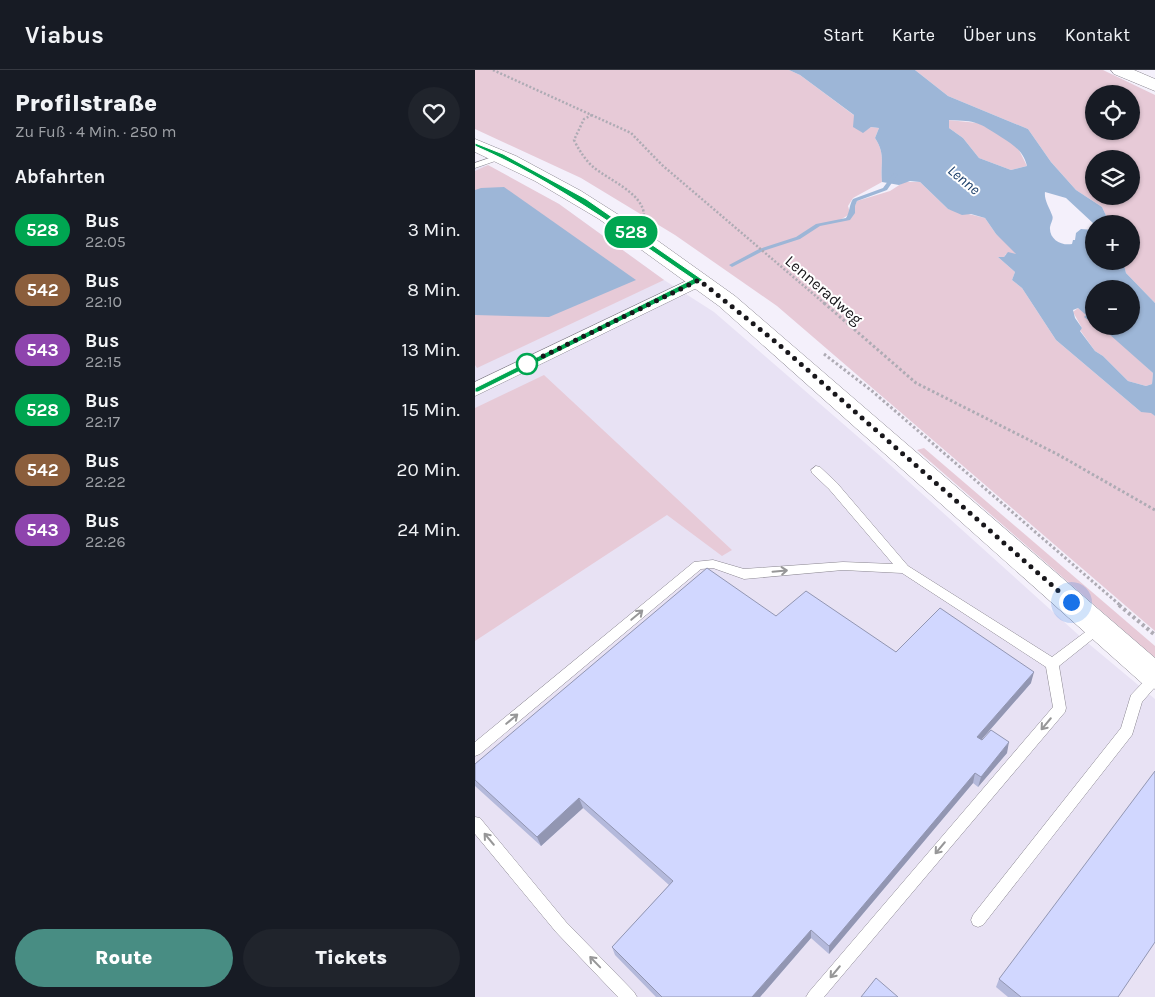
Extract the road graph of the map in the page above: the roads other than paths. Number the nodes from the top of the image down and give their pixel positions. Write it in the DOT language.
graph roads {
  1 [pos="1121,70"];
  2 [pos="1155,86"];
  3 [pos="475,145"];
  4 [pos="501,156"];
  5 [pos="475,166"];
  6 [pos="699,280"];
  7 [pos="475,390"];
  8 [pos="816,470"];
  9 [pos="905,569"];
  10 [pos="1100,627"];
  11 [pos="1052,664"];
  12 [pos="1155,677"];
  13 [pos="475,750"];
  14 [pos="475,823"];
  15 [pos="978,920"];
  16 [pos="629,997"];
  17 [pos="814,997"];
  1 -- 2 [label="street"];
  3 -- 4 [label="street"];
  4 -- 5 [label="lane"];
  4 -- 6 [label="street"];
  6 -- 7 [label="street"];
  6 -- 10 [label="street"];
  8 -- 9 [label="lane"];
  9 -- 11 [label="lane"];
  13 -- 9 [label="lane, one-way"];
  10 -- 11 [label="lane"];
  10 -- 12 [label="street"];
  11 -- 17 [label="lane, one-way"];
  12 -- 15 [label="lane"];
  16 -- 14 [label="lane, one-way"];
}
